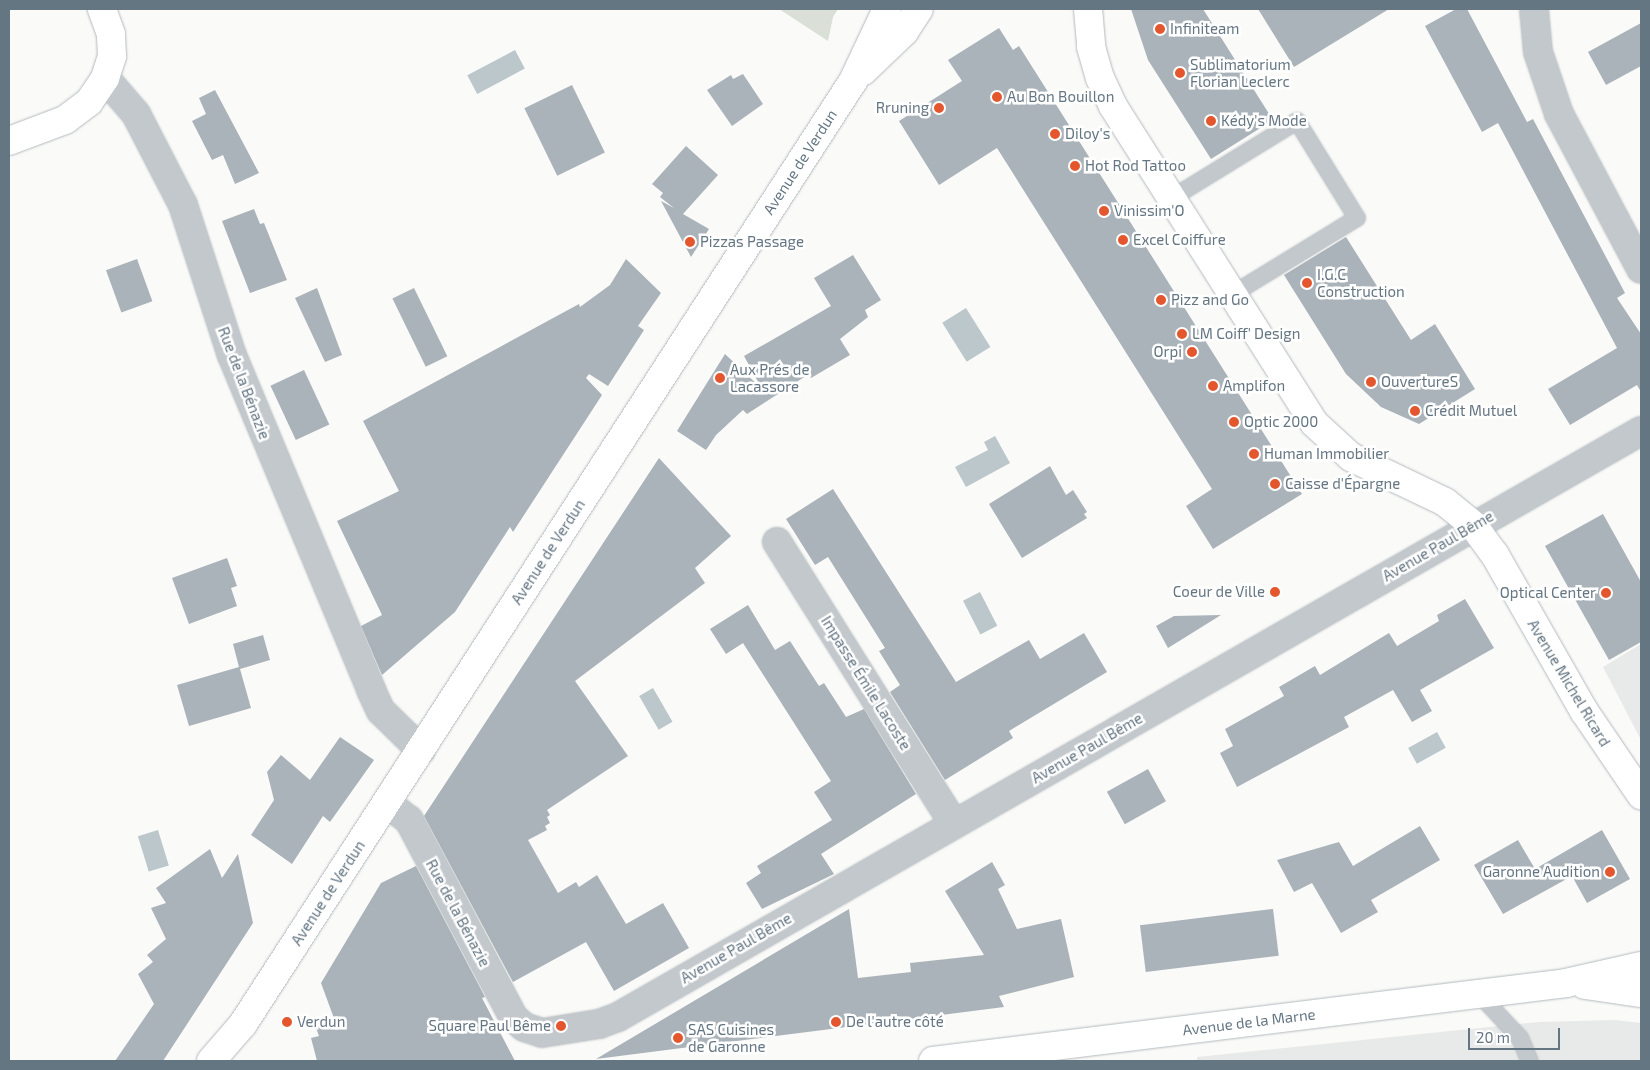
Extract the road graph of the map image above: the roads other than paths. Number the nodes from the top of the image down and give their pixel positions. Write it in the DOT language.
graph roads {
  1 [pos="102,9"];
  2 [pos="887,9"];
  3 [pos="919,9"];
  4 [pos="1088,9"];
  5 [pos="1532,10"];
  6 [pos="105,78"];
  7 [pos="853,81"];
  8 [pos="9,141"];
  9 [pos="1172,198"];
  10 [pos="1641,269"];
  11 [pos="1233,294"];
  12 [pos="1641,431"];
  13 [pos="1473,525"];
  14 [pos="777,542"];
  15 [pos="420,750"];
  16 [pos="1641,795"];
  17 [pos="387,803"];
  18 [pos="954,824"];
  19 [pos="1641,966"];
  20 [pos="1566,983"];
  21 [pos="1641,993"];
  22 [pos="1479,994"];
  23 [pos="243,1024"];
  24 [pos="524,1028"];
  25 [pos="211,1061"];
  26 [pos="229,1061"];
  27 [pos="933,1061"];
  28 [pos="1530,1061"];
  1 -- 6 [label="main road"];
  2 -- 7 [label="main road, Avenue de Verdun"];
  3 -- 7 [label="main road, Avenue de Verdun"];
  4 -- 9 [label="main road, Avenue Michel Ricard"];
  5 -- 10 [label="street"];
  6 -- 8 [label="main road"];
  6 -- 15 [label="street, Rue de la Bénazie"];
  7 -- 15 [label="main road, Avenue de Verdun"];
  9 -- 11 [label="main road, Avenue Michel Ricard"];
  9 -- 11 [label="lane"];
  11 -- 13 [label="main road, Avenue Michel Ricard"];
  12 -- 13 [label="street, Avenue Paul Bême"];
  13 -- 16 [label="main road, Avenue Michel Ricard"];
  13 -- 18 [label="street, Avenue Paul Bême"];
  14 -- 18 [label="street, Impasse Émile Lacoste"];
  15 -- 17 [label="main road, Avenue de Verdun"];
  17 -- 23 [label="main road, Avenue de Verdun"];
  17 -- 24 [label="street, Rue de la Bénazie"];
  18 -- 24 [label="street, Avenue Paul Bême"];
  19 -- 20 [label="main road, Avenue de la Marne"];
  20 -- 21 [label="main road, Avenue de la Marne"];
  20 -- 22 [label="main road, Avenue de la Marne"];
  22 -- 27 [label="main road, Avenue de la Marne"];
  22 -- 28 [label="lane"];
  23 -- 25 [label="main road, Avenue de Verdun"];
  23 -- 26 [label="main road, Avenue de Verdun"];
}
